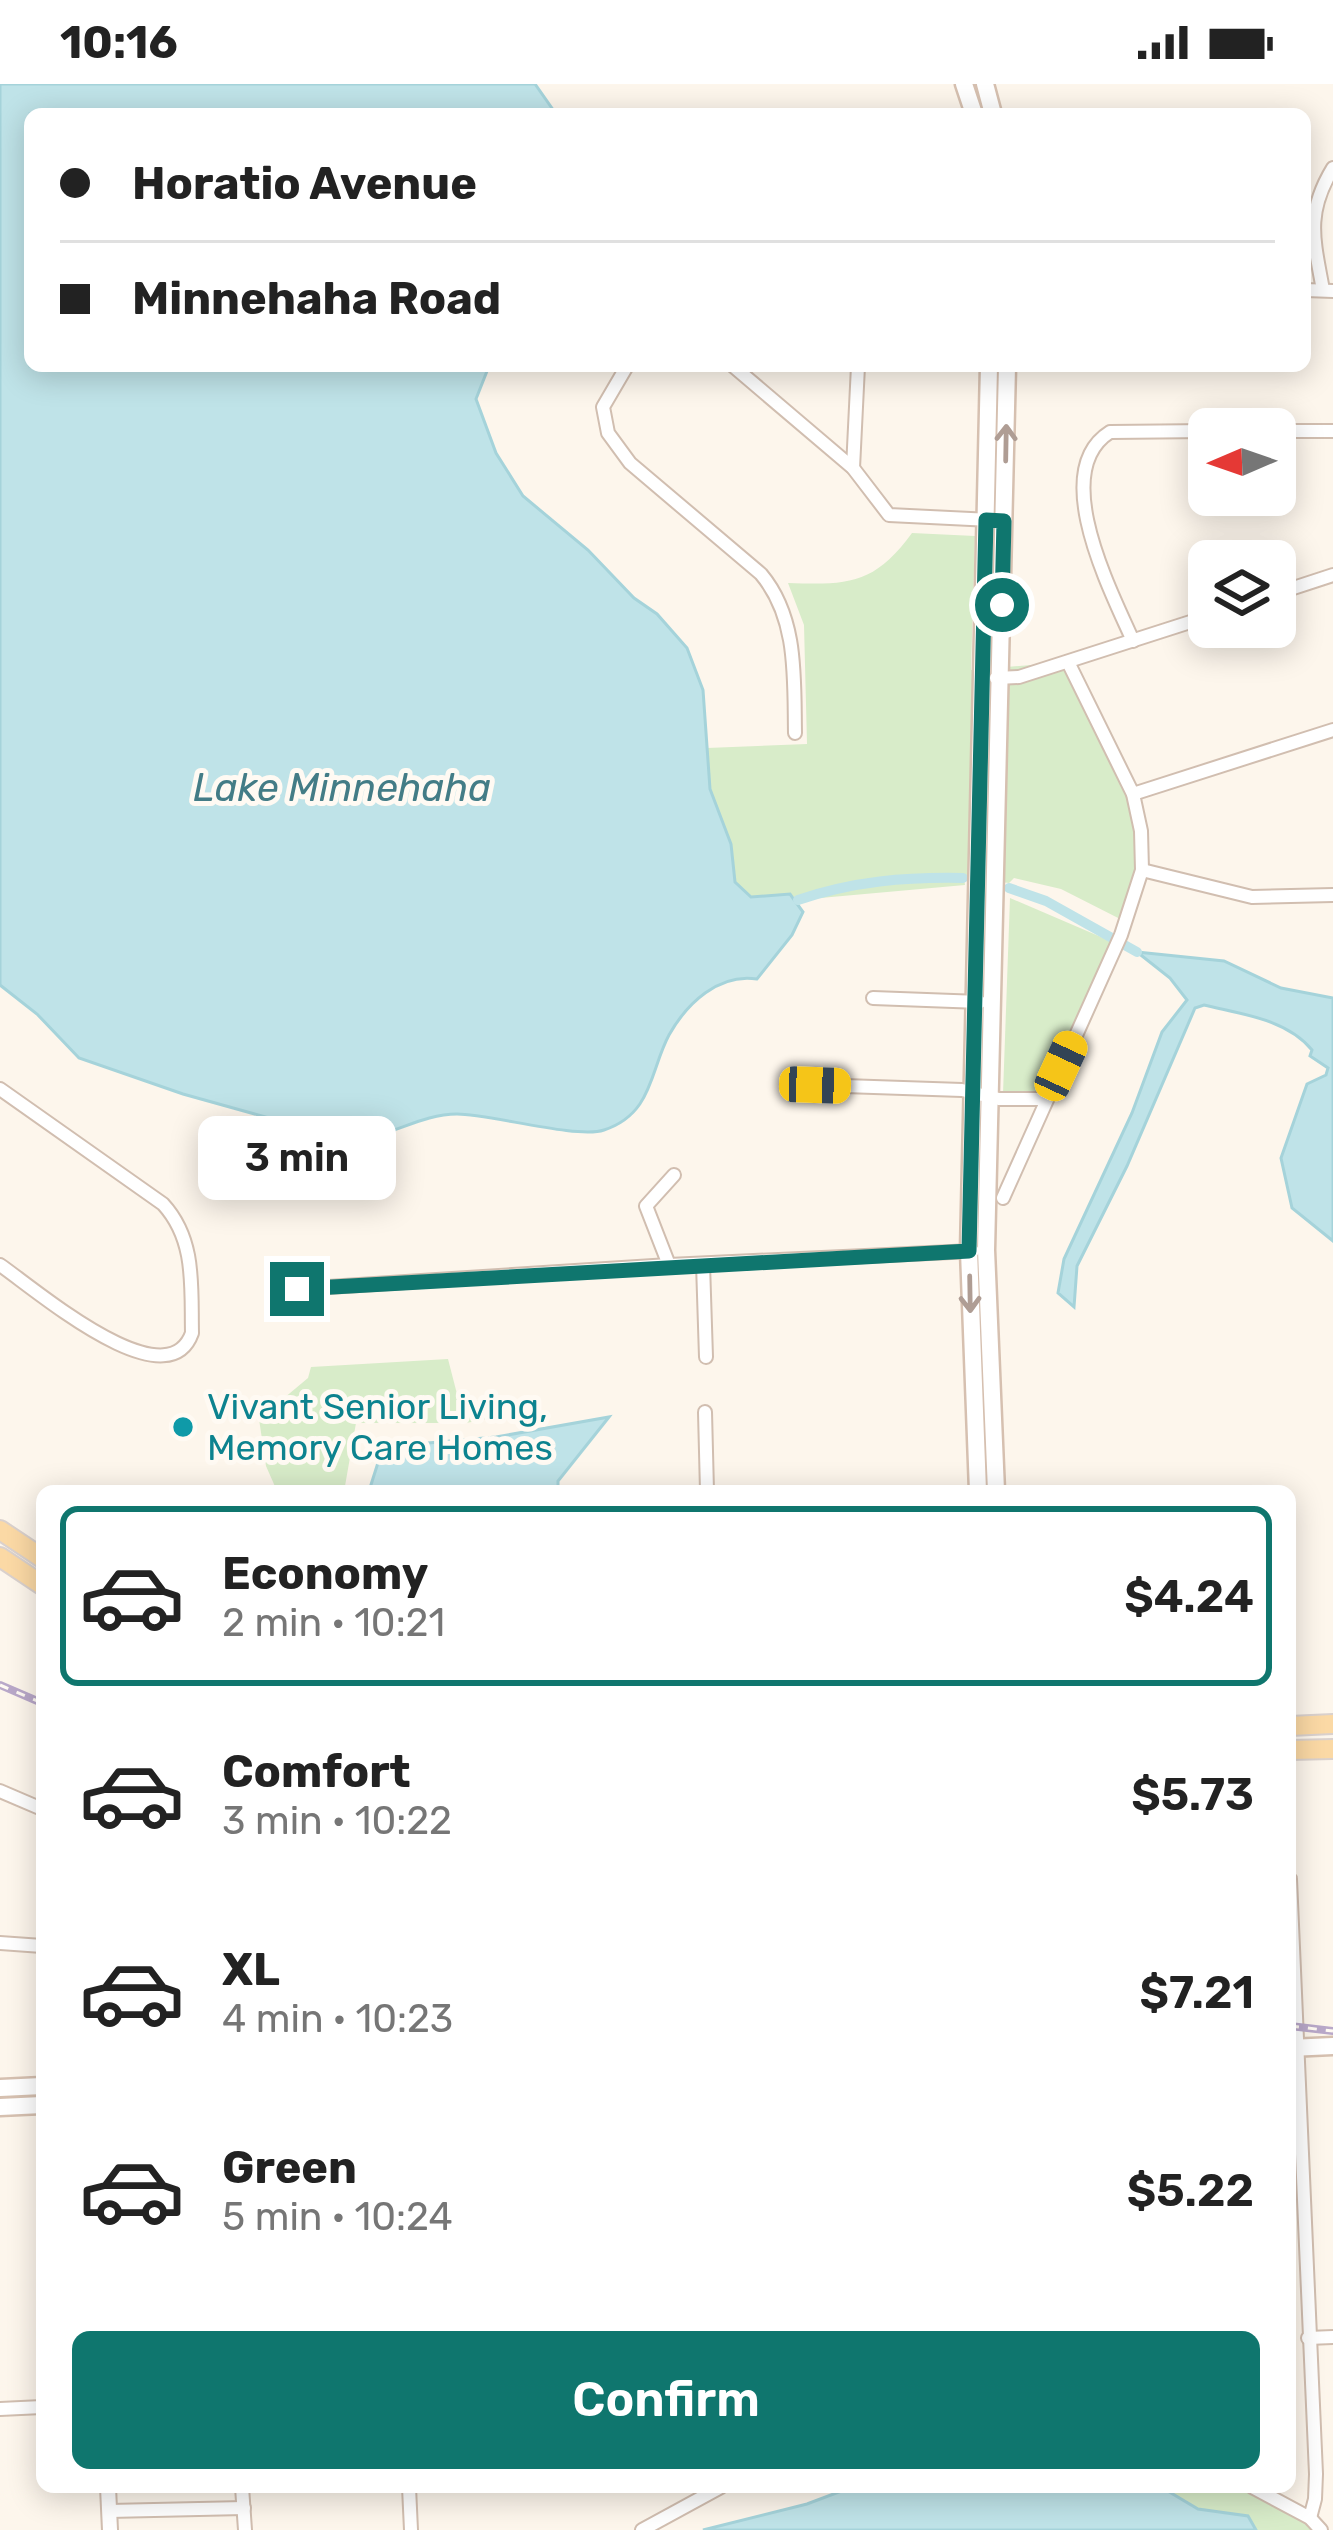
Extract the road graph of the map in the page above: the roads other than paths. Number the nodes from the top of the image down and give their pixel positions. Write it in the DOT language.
graph roads {
  1 [pos="1333,168"];
  2 [pos="1328,290"];
  3 [pos="623,372"];
  4 [pos="740,372"];
  5 [pos="858,372"];
  6 [pos="989,372"];
  7 [pos="1007,372"];
  8 [pos="1188,431"];
  9 [pos="1296,431"];
  10 [pos="1333,431"];
  11 [pos="853,468"];
  12 [pos="995,520"];
  13 [pos="1333,575"];
  14 [pos="1296,588"];
  15 [pos="1188,623"];
  16 [pos="1133,641"];
  17 [pos="1068,662"];
  18 [pos="992,678"];
  19 [pos="1333,730"];
  20 [pos="795,733"];
  21 [pos="1133,794"];
  22 [pos="1142,870"];
  23 [pos="1333,895"];
  24 [pos="873,998"];
  25 [pos="983,1002"];
  26 [pos="815,1085"];
  27 [pos="0,1089"];
  28 [pos="981,1095"];
  29 [pos="1046,1099"];
  30 [pos="674,1175"];
  31 [pos="1004,1198"];
  32 [pos="978,1250"];
  33 [pos="703,1264"];
  34 [pos="0,1265"];
  35 [pos="668,1265"];
  36 [pos="297,1289"];
  37 [pos="706,1357"];
  38 [pos="705,1412"];
  39 [pos="707,1485"];
  40 [pos="977,1485"];
  41 [pos="996,1485"];
  42 [pos="0,1530"];
  43 [pos="36,1554"];
  44 [pos="0,1557"];
  45 [pos="36,1582"];
  46 [pos="1333,1724"];
  47 [pos="1296,1726"];
  48 [pos="1333,1749"];
  49 [pos="1296,1750"];
  50 [pos="0,1791"];
  51 [pos="36,1806"];
  52 [pos="0,1943"];
  53 [pos="36,1946"];
  54 [pos="1333,2046"];
  55 [pos="1296,2047"];
  56 [pos="36,2086"];
  57 [pos="0,2088"];
  58 [pos="36,2105"];
  59 [pos="0,2107"];
  60 [pos="1296,2120"];
  61 [pos="1333,2337"];
  62 [pos="1308,2338"];
  63 [pos="36,2407"];
  64 [pos="0,2409"];
  65 [pos="1333,2472"];
  66 [pos="1316,2474"];
  67 [pos="108,2493"];
  68 [pos="243,2493"];
  69 [pos="409,2493"];
  70 [pos="710,2493"];
  71 [pos="1263,2493"];
  72 [pos="244,2508"];
  73 [pos="109,2512"];
  74 [pos="1310,2518"];
  75 [pos="110,2530"];
  76 [pos="245,2530"];
  77 [pos="411,2530"];
  78 [pos="642,2530"];
  79 [pos="1321,2530"];
  1 -- 2 [label="street"];
  3 -- 20 [label="street"];
  4 -- 11 [label="street"];
  5 -- 11 [label="street"];
  6 -- 12 [label="main road"];
  12 -- 7 [label="main road, one-way"];
  8 -- 16 [label="street"];
  9 -- 10 [label="street"];
  11 -- 12 [label="street"];
  12 -- 18 [label="main road"];
  13 -- 14 [label="street"];
  15 -- 16 [label="street"];
  16 -- 17 [label="street"];
  17 -- 18 [label="street"];
  17 -- 21 [label="street"];
  18 -- 25 [label="main road"];
  19 -- 21 [label="street"];
  21 -- 22 [label="street"];
  22 -- 23 [label="street"];
  22 -- 29 [label="street"];
  24 -- 25 [label="street"];
  25 -- 28 [label="main road"];
  26 -- 28 [label="street"];
  27 -- 34 [label="street"];
  28 -- 29 [label="street"];
  28 -- 32 [label="main road"];
  29 -- 31 [label="street"];
  30 -- 35 [label="street"];
  32 -- 33 [label="street"];
  32 -- 40 [label="main road, one-way"];
  32 -- 41 [label="main road"];
  33 -- 35 [label="street"];
  33 -- 37 [label="street"];
  35 -- 36 [label="street"];
  38 -- 39 [label="street"];
  42 -- 43 [label="main road"];
  44 -- 45 [label="main road"];
  46 -- 47 [label="main road"];
  48 -- 49 [label="main road"];
  50 -- 51 [label="street"];
  52 -- 53 [label="street"];
  54 -- 55 [label="main road"];
  56 -- 57 [label="main road"];
  58 -- 59 [label="main road"];
  60 -- 62 [label="street"];
  61 -- 62 [label="street"];
  62 -- 66 [label="street"];
  63 -- 64 [label="street"];
  65 -- 66 [label="street"];
  66 -- 74 [label="street"];
  67 -- 73 [label="street"];
  68 -- 72 [label="street"];
  69 -- 77 [label="street"];
  70 -- 78 [label="street"];
  71 -- 74 [label="street"];
  72 -- 73 [label="street"];
  72 -- 76 [label="street"];
  73 -- 75 [label="street"];
  74 -- 79 [label="street"];
}
